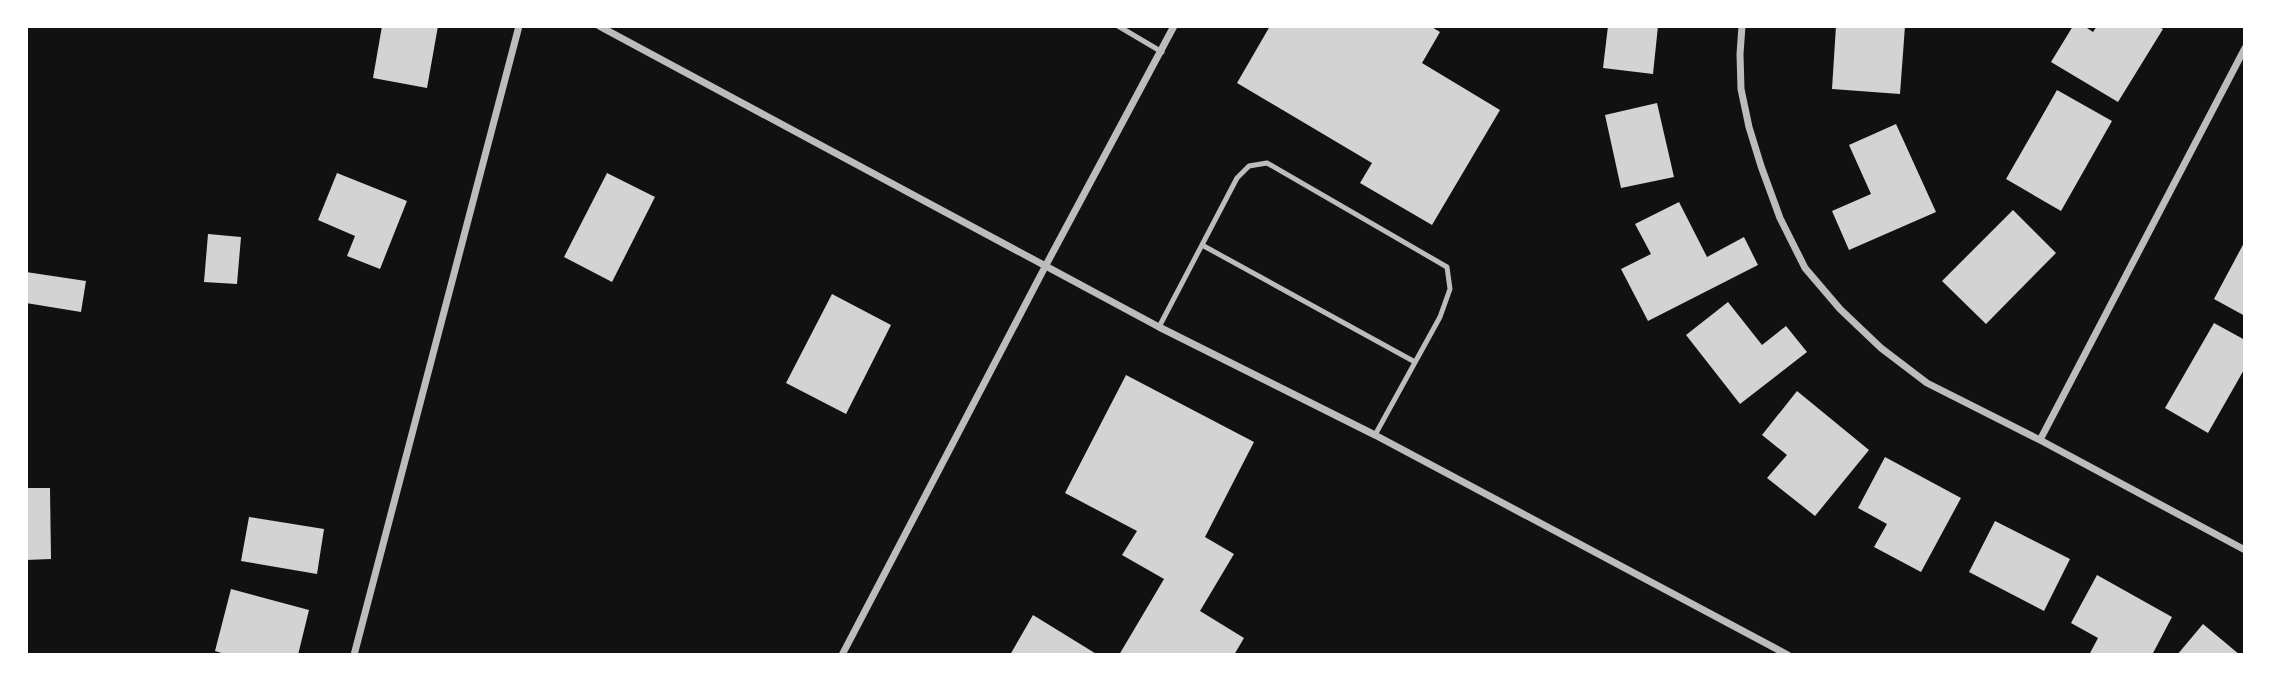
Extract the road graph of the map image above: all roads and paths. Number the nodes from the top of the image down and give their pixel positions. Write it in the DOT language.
graph roads {
  1 [pos="519,26"];
  2 [pos="599,26"];
  3 [pos="1118,26"];
  4 [pos="1174,26"];
  5 [pos="1742,26"];
  6 [pos="2245,48"];
  7 [pos="1162,52"];
  8 [pos="1202,245"];
  9 [pos="1046,265"];
  10 [pos="1159,327"];
  11 [pos="1415,362"];
  12 [pos="1375,435"];
  13 [pos="2040,440"];
  14 [pos="2245,550"];
  15 [pos="354,655"];
  16 [pos="842,655"];
  17 [pos="1788,655"];
  1 -- 15 [label="street"];
  2 -- 9 [label="street"];
  3 -- 7 [label="lane"];
  4 -- 7 [label="street"];
  5 -- 13 [label="street"];
  6 -- 13 [label="street"];
  7 -- 9 [label="street"];
  8 -- 10 [label="lane"];
  8 -- 11 [label="lane"];
  8 -- 11 [label="lane"];
  9 -- 10 [label="street"];
  9 -- 16 [label="street"];
  10 -- 12 [label="street"];
  11 -- 12 [label="lane"];
  12 -- 17 [label="street"];
  13 -- 14 [label="street"];
}
